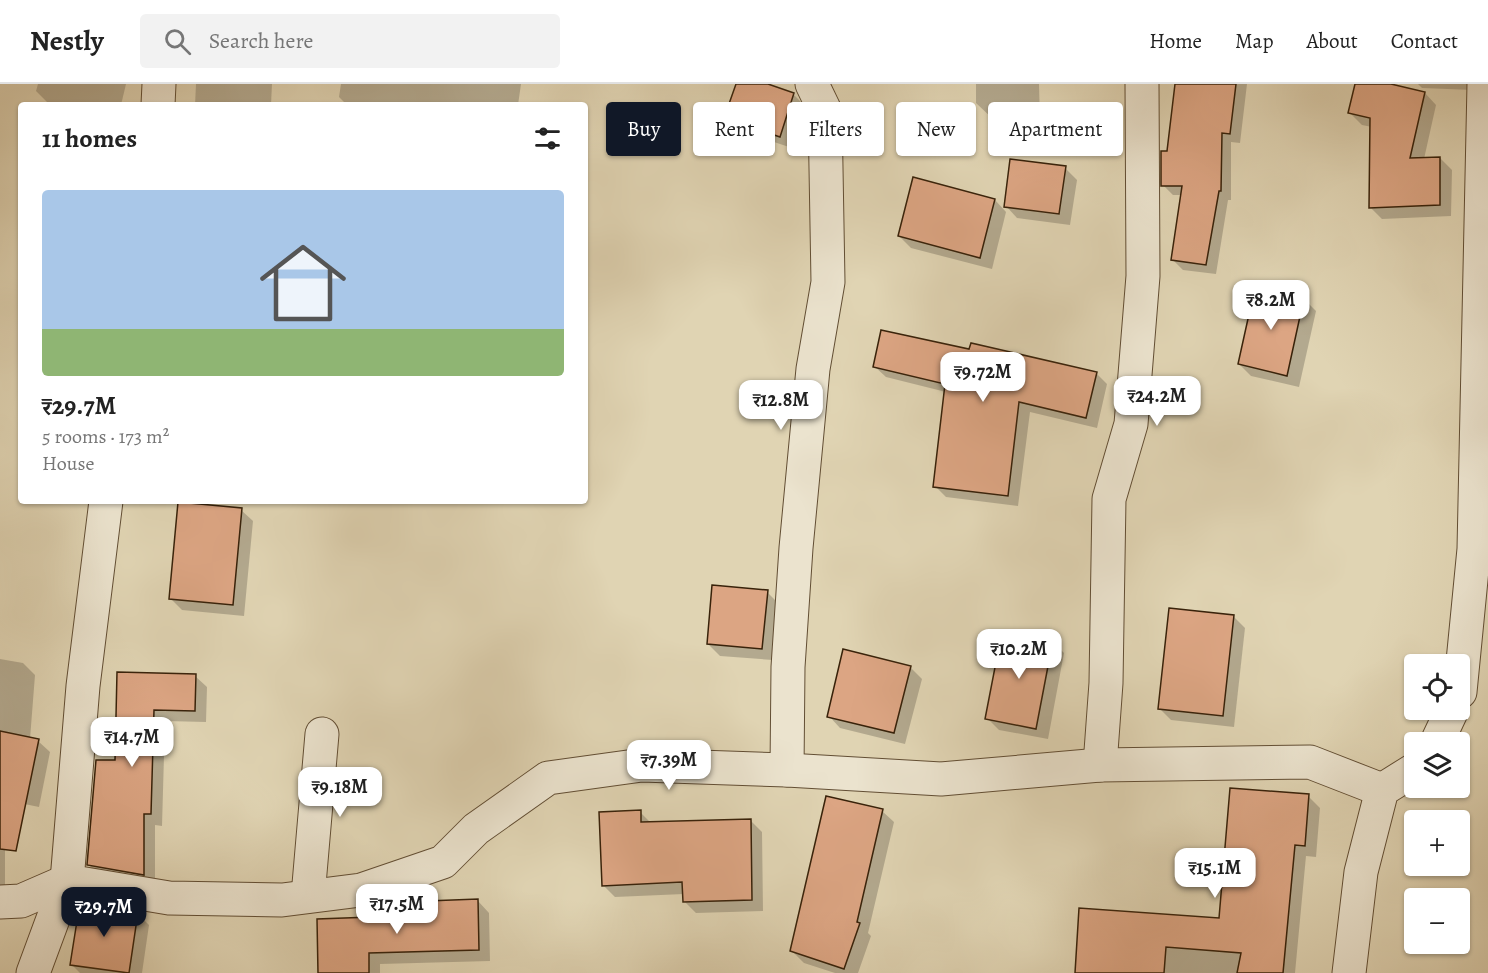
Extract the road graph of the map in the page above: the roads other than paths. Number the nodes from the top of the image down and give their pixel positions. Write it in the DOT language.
graph roads {
  1 [pos="159,84"];
  2 [pos="812,84"];
  3 [pos="1142,84"];
  4 [pos="1484,84"];
  5 [pos="158,102"];
  6 [pos="106,504"];
  7 [pos="1464,654"];
  8 [pos="322,734"];
  9 [pos="1100,765"];
  10 [pos="787,770"];
  11 [pos="1404,776"];
  12 [pos="1382,790"];
  13 [pos="67,881"];
  14 [pos="308,896"];
  15 [pos="0,902"];
  16 [pos="33,973"];
  17 [pos="1349,973"];
  1 -- 5 [label="street"];
  2 -- 10 [label="street"];
  3 -- 9 [label="street"];
  4 -- 7 [label="street"];
  6 -- 13 [label="street"];
  8 -- 14 [label="street"];
  9 -- 10 [label="street"];
  9 -- 12 [label="street"];
  10 -- 14 [label="street"];
  11 -- 12 [label="street"];
  12 -- 17 [label="street"];
  13 -- 14 [label="street"];
  13 -- 15 [label="street"];
  13 -- 16 [label="street"];
}
